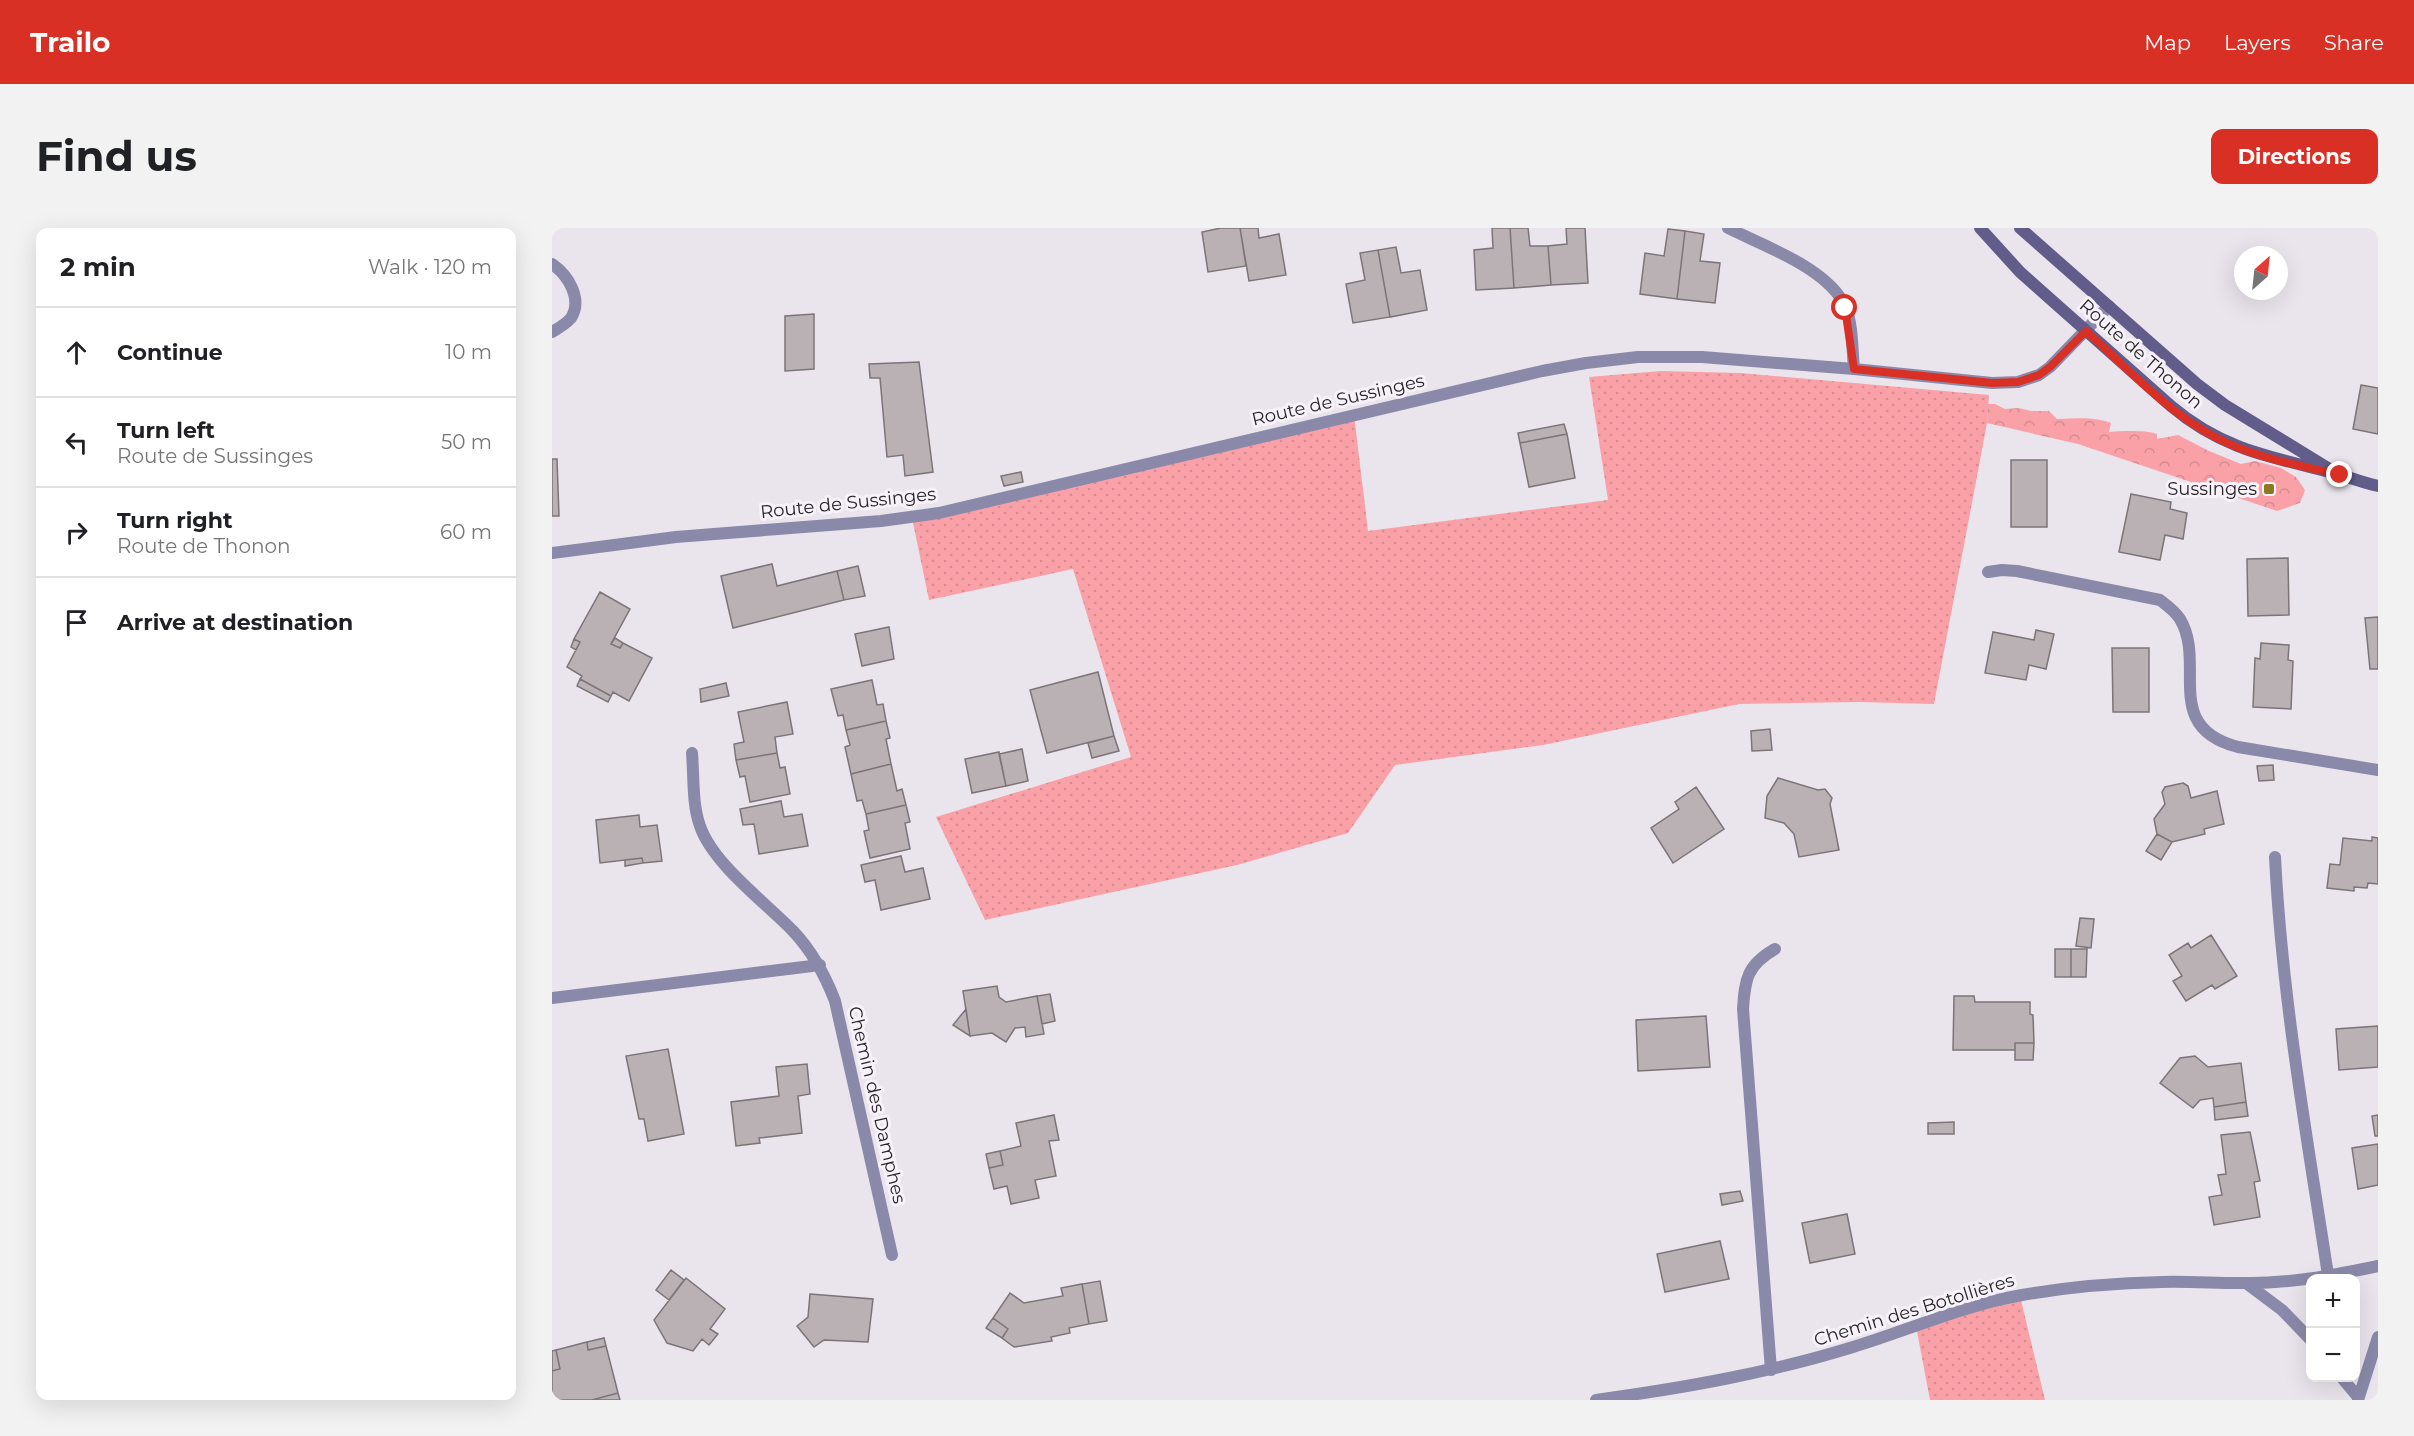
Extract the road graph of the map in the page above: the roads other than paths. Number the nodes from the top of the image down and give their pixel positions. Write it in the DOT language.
graph roads {
  1 [pos="1728,228"];
  2 [pos="1980,228"];
  3 [pos="2020,228"];
  4 [pos="552,264"];
  5 [pos="2109,306"];
  6 [pos="2086,331"];
  7 [pos="552,332"];
  8 [pos="1854,369"];
  9 [pos="2340,475"];
  10 [pos="2378,486"];
  11 [pos="552,553"];
  12 [pos="1988,572"];
  13 [pos="692,753"];
  14 [pos="2378,770"];
  15 [pos="2275,857"];
  16 [pos="1775,949"];
  17 [pos="820,965"];
  18 [pos="552,998"];
  19 [pos="892,1255"];
  20 [pos="2378,1266"];
  21 [pos="2328,1274"];
  22 [pos="2334,1274"];
  23 [pos="2306,1279"];
  24 [pos="2246,1283"];
  25 [pos="2306,1336"];
  26 [pos="2378,1337"];
  27 [pos="1771,1370"];
  28 [pos="2346,1382"];
  29 [pos="2358,1399"];
  30 [pos="1596,1400"];
  1 -- 8 [label="street"];
  2 -- 6 [label="main road, Route de Thonon"];
  3 -- 5 [label="main road, Route de Thonon"];
  4 -- 7 [label="street"];
  5 -- 6 [label="street, Route de Sussinges"];
  5 -- 9 [label="main road, Route de Thonon"];
  6 -- 8 [label="street, Route de Sussinges"];
  6 -- 9 [label="main road, Route de Thonon"];
  8 -- 11 [label="street, Route de Sussinges"];
  9 -- 10 [label="main road, Route de Thonon"];
  12 -- 14 [label="street"];
  13 -- 17 [label="street, Chemin des Damphes"];
  15 -- 21 [label="street"];
  16 -- 27 [label="street"];
  17 -- 18 [label="street"];
  17 -- 19 [label="street, Chemin des Damphes"];
  20 -- 22 [label="street, Chemin des Botollières"];
  23 -- 24 [label="street, Chemin des Botollières"];
  24 -- 25 [label="street"];
  24 -- 27 [label="street, Chemin des Botollières"];
  26 -- 29 [label="street"];
  27 -- 30 [label="street, Chemin des Botollières"];
  28 -- 29 [label="street"];
}
